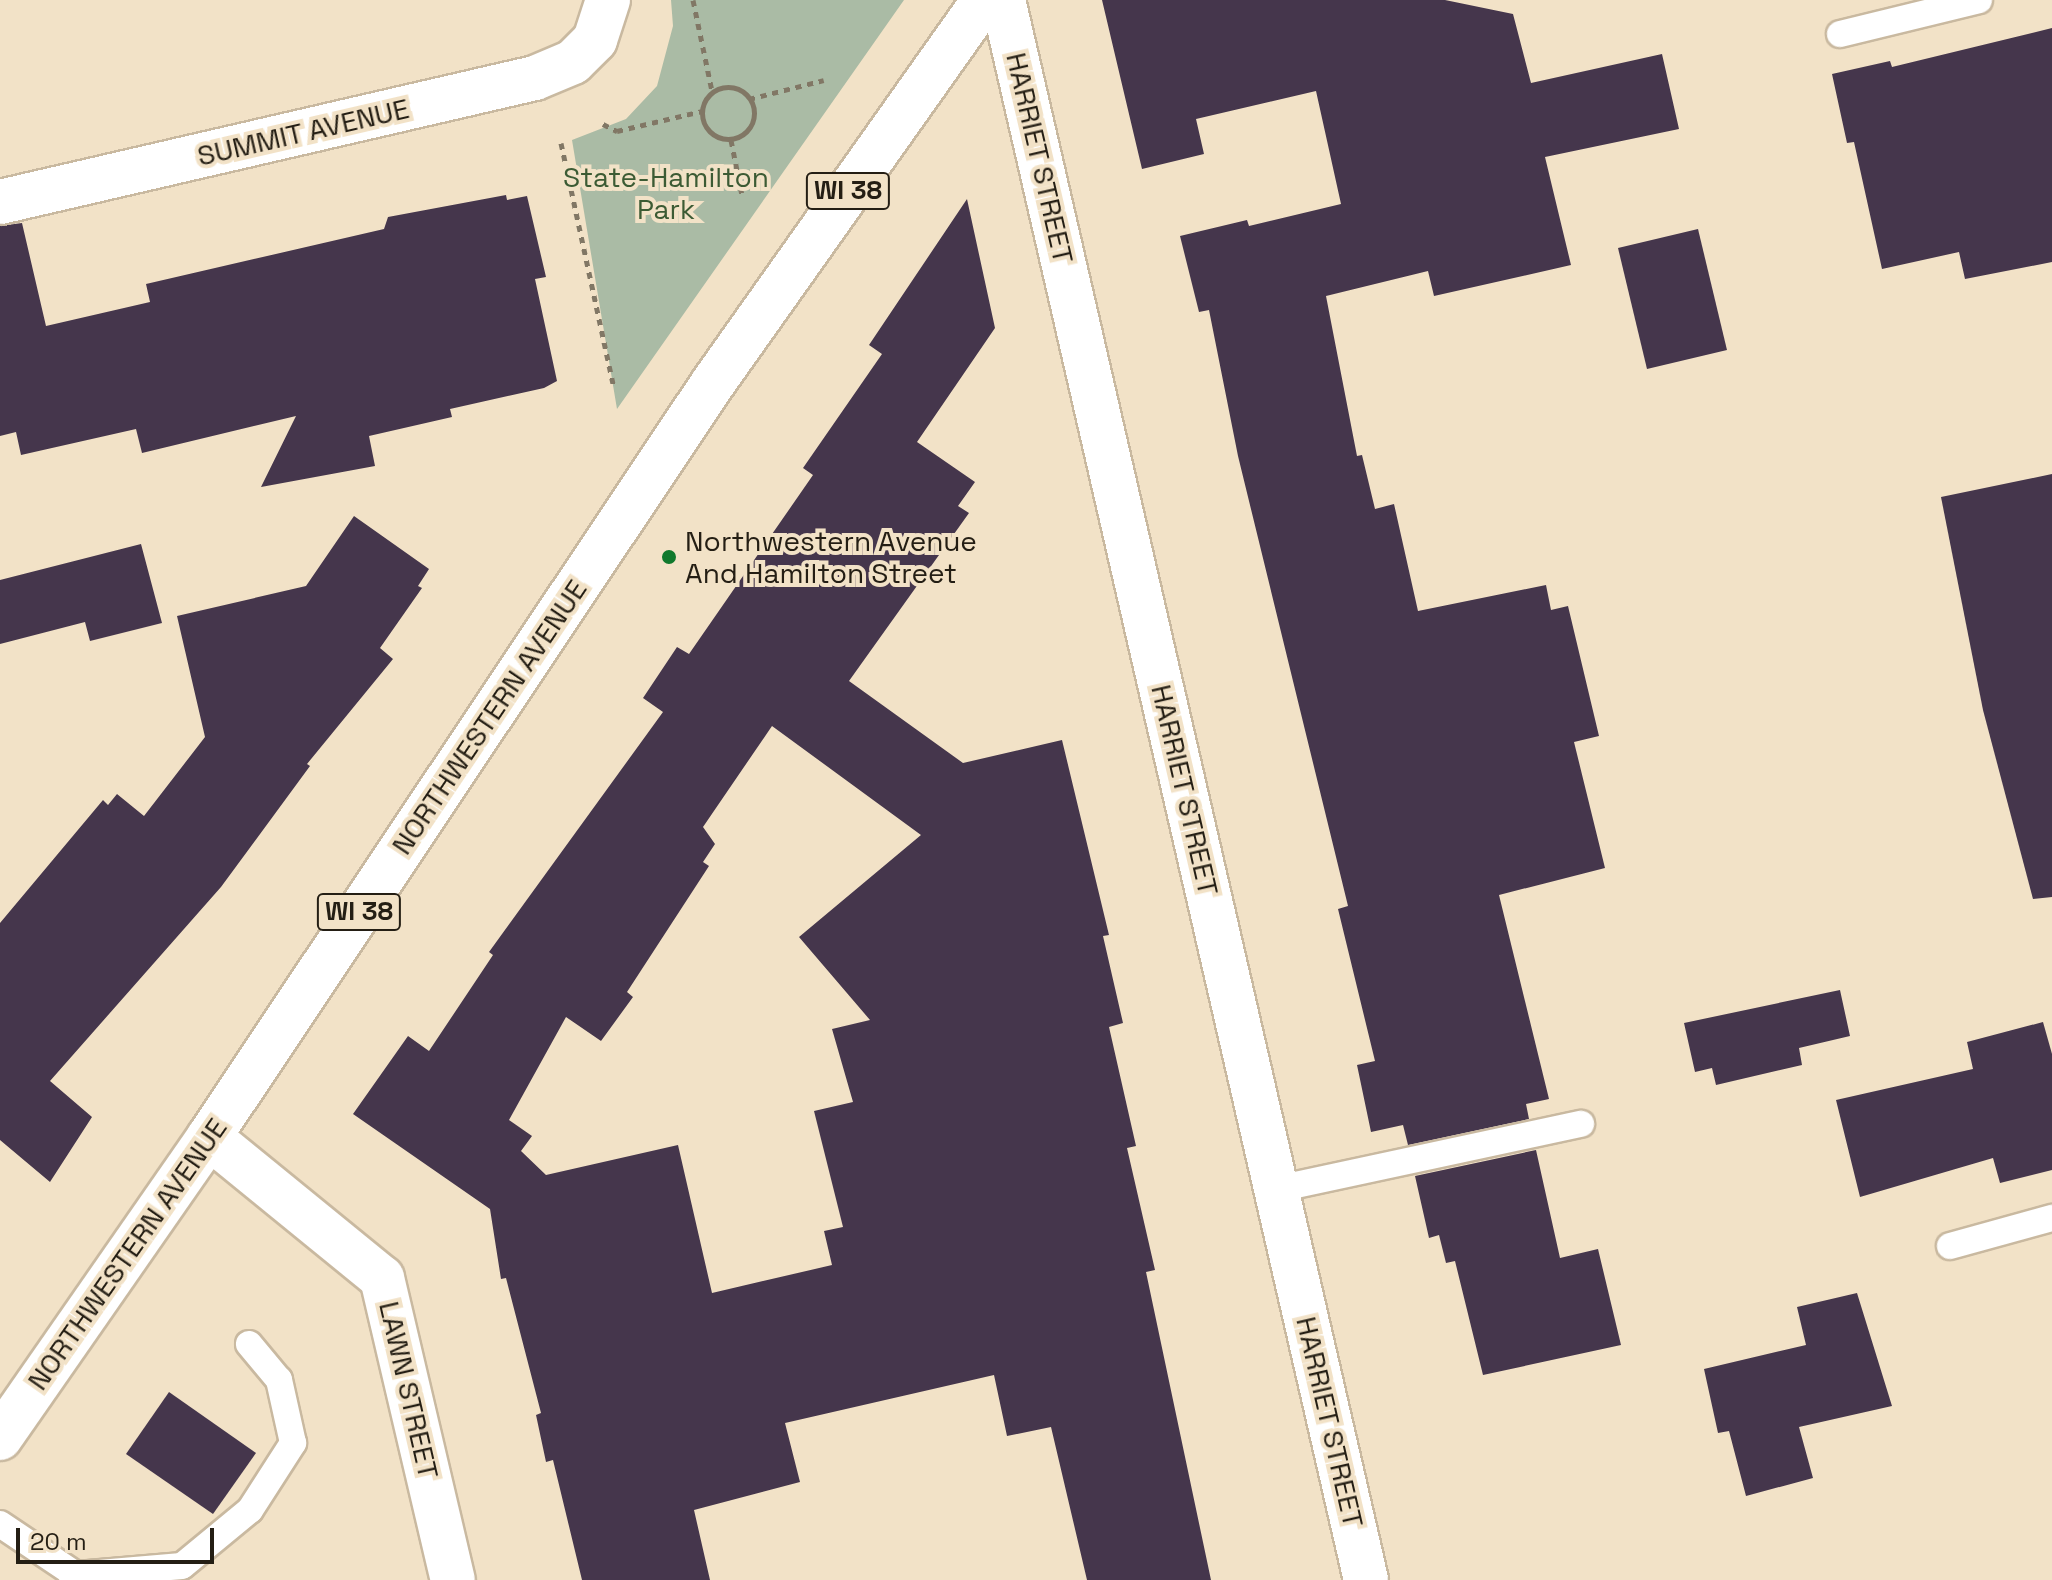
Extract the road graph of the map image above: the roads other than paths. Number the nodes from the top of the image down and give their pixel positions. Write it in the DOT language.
graph roads {
  1 [pos="984,0"];
  2 [pos="1003,0"];
  3 [pos="1979,0"];
  4 [pos="601,20"];
  5 [pos="1840,34"];
  6 [pos="0,202"];
  7 [pos="1581,1124"];
  8 [pos="209,1137"];
  9 [pos="1277,1189"];
  10 [pos="2052,1218"];
  11 [pos="1950,1246"];
  12 [pos="249,1344"];
  13 [pos="0,1438"];
  14 [pos="0,1524"];
  15 [pos="74,1578"];
  16 [pos="453,1580"];
  17 [pos="1366,1580"];
  1 -- 8 [label="street, NORTHWESTERN AVENUE / WI 38"];
  2 -- 9 [label="street, HARRIET STREET"];
  3 -- 5 [label="lane"];
  4 -- 6 [label="street, SUMMIT AVENUE"];
  7 -- 9 [label="lane"];
  8 -- 13 [label="street, NORTHWESTERN AVENUE / WI 38"];
  8 -- 16 [label="street, LAWN STREET"];
  9 -- 17 [label="street, HARRIET STREET"];
  10 -- 11 [label="lane"];
  12 -- 15 [label="lane"];
  14 -- 15 [label="lane"];
}
